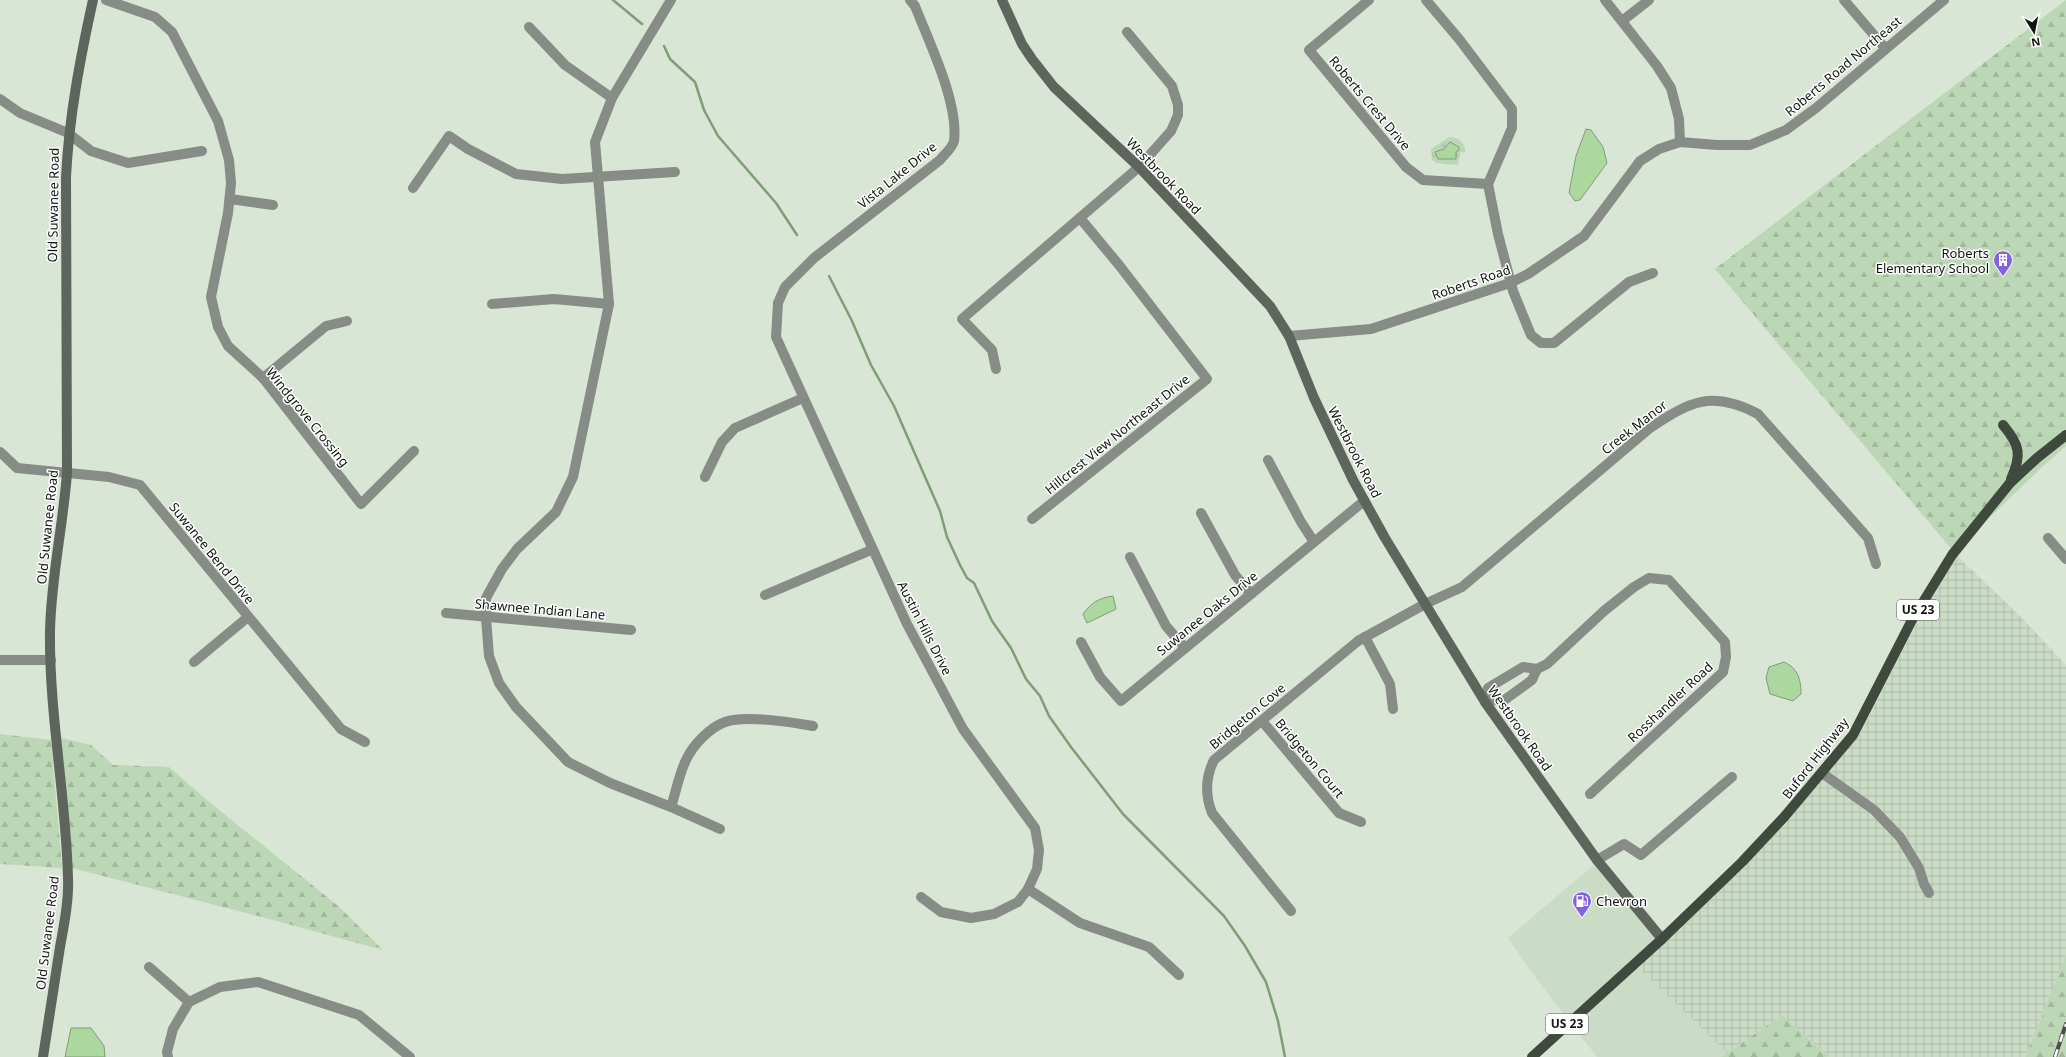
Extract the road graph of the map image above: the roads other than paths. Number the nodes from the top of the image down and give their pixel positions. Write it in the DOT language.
graph roads {
  1 [pos="93,0"];
  2 [pos="106,0"];
  3 [pos="671,0"];
  4 [pos="910,0"];
  5 [pos="1002,0"];
  6 [pos="1369,0"];
  7 [pos="1426,0"];
  8 [pos="1605,0"];
  9 [pos="1649,0"];
  10 [pos="1844,0"];
  11 [pos="1944,0"];
  12 [pos="1622,21"];
  13 [pos="529,27"];
  14 [pos="1127,32"];
  15 [pos="1885,48"];
  16 [pos="612,98"];
  17 [pos="0,99"];
  18 [pos="68,133"];
  19 [pos="1680,142"];
  20 [pos="1659,149"];
  21 [pos="202,151"];
  22 [pos="1139,167"];
  23 [pos="675,172"];
  24 [pos="599,175"];
  25 [pos="1488,184"];
  26 [pos="413,188"];
  27 [pos="230,199"];
  28 [pos="273,205"];
  29 [pos="1080,218"];
  30 [pos="811,260"];
  31 [pos="1653,273"];
  32 [pos="1510,283"];
  33 [pos="492,304"];
  34 [pos="609,304"];
  35 [pos="347,321"];
  36 [pos="1289,336"];
  37 [pos="996,369"];
  38 [pos="263,378"];
  39 [pos="803,398"];
  40 [pos="2003,425"];
  41 [pos="2066,436"];
  42 [pos="414,451"];
  43 [pos="0,452"];
  44 [pos="1268,460"];
  45 [pos="67,473"];
  46 [pos="705,477"];
  47 [pos="2010,483"];
  48 [pos="1364,501"];
  49 [pos="1202,513"];
  50 [pos="1032,519"];
  51 [pos="2048,538"];
  52 [pos="1314,542"];
  53 [pos="872,550"];
  54 [pos="1130,557"];
  55 [pos="2066,558"];
  56 [pos="1876,564"];
  57 [pos="1250,594"];
  58 [pos="765,595"];
  59 [pos="1425,604"];
  60 [pos="446,613"];
  61 [pos="248,617"];
  62 [pos="486,618"];
  63 [pos="631,630"];
  64 [pos="1365,637"];
  65 [pos="1081,642"];
  66 [pos="1185,648"];
  67 [pos="0,660"];
  68 [pos="51,660"];
  69 [pos="194,662"];
  70 [pos="1536,669"];
  71 [pos="1487,701"];
  72 [pos="1393,709"];
  73 [pos="1262,721"];
  74 [pos="813,726"];
  75 [pos="365,742"];
  76 [pos="1822,773"];
  77 [pos="1732,777"];
  78 [pos="1590,794"];
  79 [pos="671,807"];
  80 [pos="1361,822"];
  81 [pos="720,829"];
  82 [pos="1597,860"];
  83 [pos="1028,889"];
  84 [pos="1929,892"];
  85 [pos="921,897"];
  86 [pos="1291,911"];
  87 [pos="1662,939"];
  88 [pos="149,967"];
  89 [pos="1179,975"];
  90 [pos="188,1002"];
  91 [pos="43,1057"];
  92 [pos="168,1057"];
  93 [pos="410,1057"];
  94 [pos="1532,1057"];
  1 -- 18 [label="street, Old Suwanee Road"];
  2 -- 27 [label="street, Windgrove Crossing"];
  3 -- 16 [label="street"];
  4 -- 30 [label="street, Vista Lake Drive"];
  5 -- 22 [label="street, Westbrook Road"];
  6 -- 25 [label="street, Roberts Crest Drive"];
  7 -- 25 [label="street"];
  8 -- 12 [label="street"];
  9 -- 12 [label="street"];
  10 -- 15 [label="street"];
  11 -- 15 [label="street, Roberts Road Northeast"];
  12 -- 19 [label="street"];
  13 -- 16 [label="street"];
  14 -- 22 [label="street"];
  15 -- 19 [label="street, Roberts Road Northeast"];
  16 -- 24 [label="street"];
  17 -- 18 [label="street"];
  18 -- 21 [label="street"];
  18 -- 45 [label="street, Old Suwanee Road"];
  19 -- 20 [label="street, Roberts Road Northeast"];
  20 -- 32 [label="street, Roberts Road"];
  22 -- 29 [label="street"];
  22 -- 36 [label="street, Westbrook Road"];
  23 -- 24 [label="street"];
  24 -- 26 [label="street"];
  24 -- 34 [label="street"];
  25 -- 32 [label="street"];
  27 -- 28 [label="street"];
  27 -- 38 [label="street, Windgrove Crossing"];
  29 -- 37 [label="street"];
  29 -- 50 [label="street, Hillcrest View Northeast Drive"];
  30 -- 39 [label="street, Austin Hills Drive"];
  31 -- 32 [label="street"];
  32 -- 36 [label="street, Roberts Road"];
  33 -- 34 [label="street"];
  34 -- 62 [label="street"];
  35 -- 38 [label="street"];
  36 -- 48 [label="street, Westbrook Road"];
  38 -- 42 [label="street, Windgrove Crossing"];
  39 -- 46 [label="street"];
  39 -- 53 [label="street, Austin Hills Drive"];
  40 -- 47 [label="main road"];
  41 -- 47 [label="main road, Buford Highway / US 23"];
  43 -- 45 [label="street, Suwanee Bend Drive"];
  44 -- 52 [label="street"];
  45 -- 61 [label="street, Suwanee Bend Drive"];
  45 -- 68 [label="street, Old Suwanee Road"];
  47 -- 76 [label="main road, Buford Highway / US 23"];
  48 -- 52 [label="street, Suwanee Oaks Drive"];
  48 -- 59 [label="street, Westbrook Road"];
  49 -- 57 [label="street"];
  51 -- 55 [label="street"];
  52 -- 57 [label="street, Suwanee Oaks Drive"];
  53 -- 58 [label="street"];
  53 -- 83 [label="street, Austin Hills Drive"];
  54 -- 66 [label="street"];
  56 -- 59 [label="street, Creek Manor"];
  57 -- 66 [label="street, Suwanee Oaks Drive"];
  59 -- 64 [label="street, Bridgeton Cove"];
  59 -- 71 [label="street, Westbrook Road"];
  60 -- 62 [label="street, Shawnee Indian Lane"];
  61 -- 69 [label="street"];
  61 -- 75 [label="street, Suwanee Bend Drive"];
  62 -- 63 [label="street, Shawnee Indian Lane"];
  62 -- 79 [label="street"];
  64 -- 72 [label="street"];
  64 -- 73 [label="street, Bridgeton Cove"];
  65 -- 66 [label="street, Suwanee Oaks Drive"];
  67 -- 68 [label="street"];
  68 -- 91 [label="street, Old Suwanee Road"];
  70 -- 71 [label="street, Rosshandler Road"];
  70 -- 71 [label="street, Rosshandler Road"];
  70 -- 78 [label="street, Rosshandler Road"];
  71 -- 82 [label="street, Westbrook Road"];
  73 -- 80 [label="street, Bridgeton Court"];
  73 -- 86 [label="street, Bridgeton Cove"];
  74 -- 79 [label="street"];
  76 -- 84 [label="street"];
  76 -- 87 [label="main road, Buford Highway / US 23"];
  77 -- 82 [label="street"];
  79 -- 81 [label="street"];
  82 -- 87 [label="street, Westbrook Road"];
  83 -- 85 [label="street, Austin Hills Drive"];
  83 -- 89 [label="street"];
  87 -- 94 [label="main road, Buford Highway / US 23"];
  88 -- 90 [label="street"];
  90 -- 92 [label="street"];
  90 -- 93 [label="street"];
}
